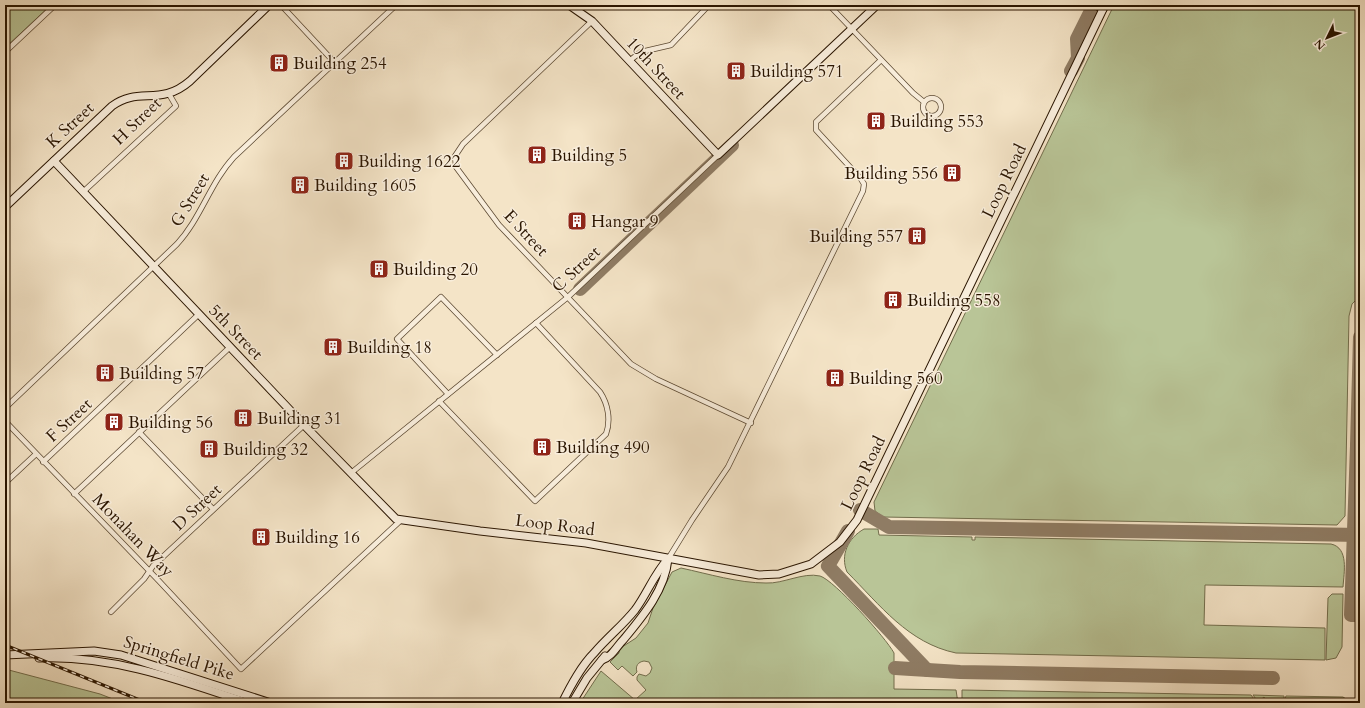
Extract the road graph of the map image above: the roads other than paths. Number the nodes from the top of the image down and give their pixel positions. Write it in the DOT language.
graph roads {
  1 [pos="54,5"];
  2 [pos="269,5"];
  3 [pos="281,5"];
  4 [pos="396,5"];
  5 [pos="569,5"];
  6 [pos="709,5"];
  7 [pos="829,5"];
  8 [pos="877,5"];
  9 [pos="1096,5"];
  10 [pos="1104,7"];
  11 [pos="592,21"];
  12 [pos="851,29"];
  13 [pos="5,52"];
  14 [pos="881,60"];
  15 [pos="629,61"];
  16 [pos="335,63"];
  17 [pos="169,94"];
  18 [pos="924,102"];
  19 [pos="718,155"];
  20 [pos="54,161"];
  21 [pos="83,192"];
  22 [pos="5,207"];
  23 [pos="154,267"];
  24 [pos="568,297"];
  25 [pos="199,314"];
  26 [pos="536,323"];
  27 [pos="230,348"];
  28 [pos="497,355"];
  29 [pos="448,394"];
  30 [pos="439,401"];
  31 [pos="5,408"];
  32 [pos="5,421"];
  33 [pos="751,423"];
  34 [pos="304,425"];
  35 [pos="140,432"];
  36 [pos="36,454"];
  37 [pos="43,462"];
  38 [pos="351,473"];
  39 [pos="5,482"];
  40 [pos="74,494"];
  41 [pos="213,509"];
  42 [pos="400,521"];
  43 [pos="668,559"];
  44 [pos="149,571"];
  45 [pos="111,612"];
  46 [pos="5,655"];
  47 [pos="5,660"];
  48 [pos="248,703"];
  49 [pos="271,703"];
  50 [pos="562,703"];
  51 [pos="572,703"];
  1 -- 13 [label="street"];
  2 -- 17 [label="street, H Street"];
  3 -- 16 [label="street"];
  4 -- 16 [label="street, G Street"];
  5 -- 11 [label="street, 10th Street"];
  6 -- 15 [label="street"];
  7 -- 12 [label="street"];
  8 -- 12 [label="street, C Street"];
  9 -- 10 [label="street"];
  10 -- 43 [label="street, Loop Road"];
  11 -- 15 [label="street, 10th Street"];
  11 -- 24 [label="street, E Street"];
  12 -- 14 [label="street"];
  12 -- 19 [label="street, C Street"];
  14 -- 18 [label="street"];
  14 -- 33 [label="street"];
  15 -- 19 [label="street, 10th Street"];
  16 -- 23 [label="street, G Street"];
  17 -- 20 [label="street, K Street"];
  17 -- 21 [label="street, H Street"];
  18 -- 18 [label="street"];
  19 -- 24 [label="street, C Street"];
  20 -- 21 [label="street, 5th Street"];
  20 -- 22 [label="street, K Street"];
  21 -- 23 [label="street, 5th Street"];
  23 -- 25 [label="street, 5th Street"];
  23 -- 31 [label="street, G Street"];
  24 -- 26 [label="street, C Street"];
  24 -- 33 [label="street, E Street"];
  25 -- 27 [label="street, 5th Street"];
  25 -- 37 [label="street, F Street"];
  26 -- 28 [label="street, C Street"];
  26 -- 30 [label="street"];
  27 -- 34 [label="street, 5th Street"];
  27 -- 35 [label="street"];
  28 -- 29 [label="street, C Street"];
  28 -- 29 [label="street"];
  29 -- 30 [label="street, C Street"];
  30 -- 38 [label="street, C Street"];
  32 -- 36 [label="street, Monahan Way"];
  33 -- 43 [label="street"];
  34 -- 38 [label="street, 5th Street"];
  34 -- 41 [label="street, D Street"];
  35 -- 40 [label="street"];
  35 -- 41 [label="street"];
  36 -- 37 [label="street, Monahan Way"];
  36 -- 39 [label="street, F Street"];
  37 -- 40 [label="street, Monahan Way"];
  38 -- 42 [label="street, 5th Street"];
  40 -- 44 [label="street, Monahan Way"];
  41 -- 44 [label="street, D Street"];
  42 -- 43 [label="street, Loop Road"];
  42 -- 44 [label="street, Monahan Way"];
  43 -- 50 [label="street"];
  43 -- 51 [label="street"];
  44 -- 45 [label="street, D Street"];
  46 -- 49 [label="street, Springfield Pike"];
  47 -- 48 [label="street, Springfield Pike"];
}
